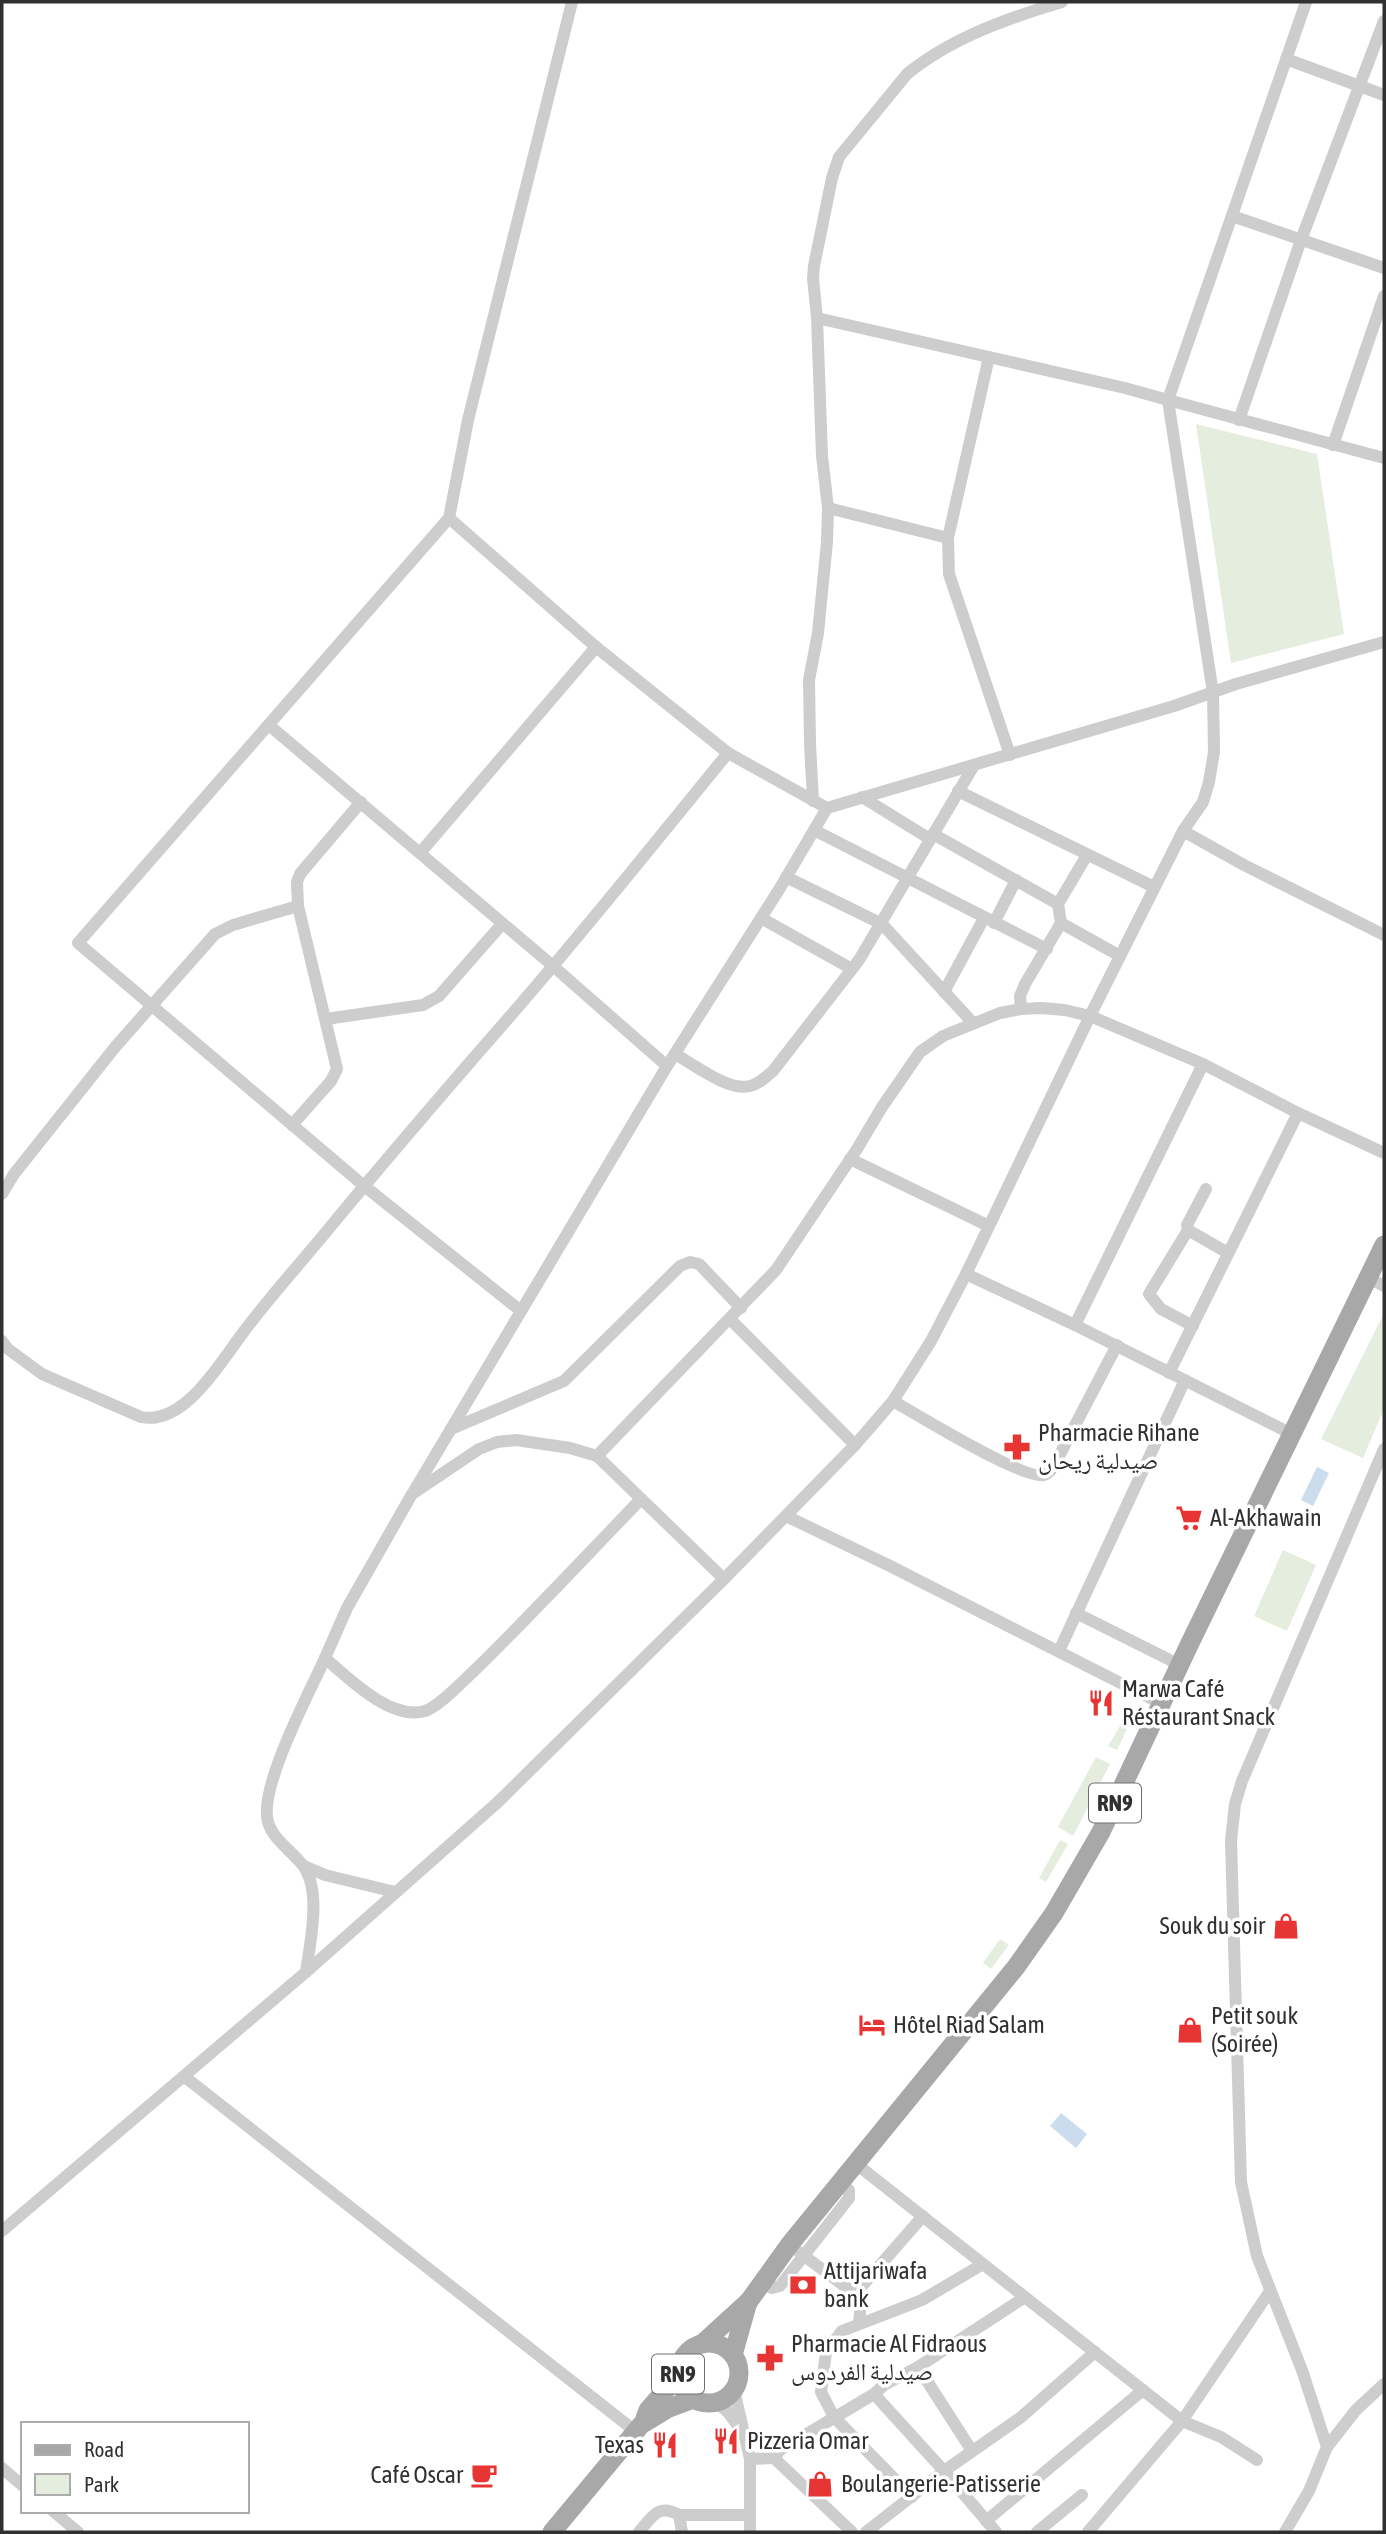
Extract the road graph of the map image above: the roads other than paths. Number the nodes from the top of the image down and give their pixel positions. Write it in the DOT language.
graph roads {
  1 [pos="572,2"];
  2 [pos="1062,2"];
  3 [pos="1306,2"];
  4 [pos="1384,21"];
  5 [pos="1286,59"];
  6 [pos="1360,85"];
  7 [pos="1384,94"];
  8 [pos="1232,216"];
  9 [pos="1301,240"];
  10 [pos="1384,268"];
  11 [pos="1384,296"];
  12 [pos="817,318"];
  13 [pos="989,357"];
  14 [pos="1168,400"];
  15 [pos="1239,420"];
  16 [pos="1333,444"];
  17 [pos="1384,458"];
  18 [pos="828,508"];
  19 [pos="449,518"];
  20 [pos="948,538"];
  21 [pos="1384,642"];
  22 [pos="596,647"];
  23 [pos="1213,693"];
  24 [pos="270,726"];
  25 [pos="728,753"];
  26 [pos="1010,755"];
  27 [pos="972,767"];
  28 [pos="958,791"];
  29 [pos="862,797"];
  30 [pos="813,801"];
  31 [pos="361,802"];
  32 [pos="827,808"];
  33 [pos="814,830"];
  34 [pos="1183,831"];
  35 [pos="932,837"];
  36 [pos="420,853"];
  37 [pos="1087,855"];
  38 [pos="786,877"];
  39 [pos="907,879"];
  40 [pos="1016,880"];
  41 [pos="1154,887"];
  42 [pos="1058,904"];
  43 [pos="298,906"];
  44 [pos="761,918"];
  45 [pos="989,920"];
  46 [pos="1061,923"];
  47 [pos="502,924"];
  48 [pos="881,924"];
  49 [pos="1384,935"];
  50 [pos="1047,949"];
  51 [pos="1120,956"];
  52 [pos="553,966"];
  53 [pos="852,969"];
  54 [pos="944,992"];
  55 [pos="151,1007"];
  56 [pos="1021,1009"];
  57 [pos="1090,1016"];
  58 [pos="326,1019"];
  59 [pos="973,1023"];
  60 [pos="674,1054"];
  61 [pos="1203,1064"];
  62 [pos="667,1066"];
  63 [pos="1298,1113"];
  64 [pos="292,1125"];
  65 [pos="1384,1153"];
  66 [pos="850,1159"];
  67 [pos="363,1185"];
  68 [pos="1206,1189"];
  69 [pos="2,1194"];
  70 [pos="989,1226"];
  71 [pos="1188,1230"];
  72 [pos="1384,1245"];
  73 [pos="1228,1253"];
  74 [pos="966,1274"];
  75 [pos="1376,1282"];
  76 [pos="741,1308"];
  77 [pos="521,1311"];
  78 [pos="730,1319"];
  79 [pos="1075,1325"];
  80 [pos="1193,1326"];
  81 [pos="2,1341"];
  82 [pos="1117,1345"];
  83 [pos="1169,1373"];
  84 [pos="1185,1381"];
  85 [pos="892,1401"];
  86 [pos="451,1429"];
  87 [pos="1292,1434"];
  88 [pos="855,1445"];
  89 [pos="1384,1449"];
  90 [pos="597,1456"];
  91 [pos="412,1494"];
  92 [pos="641,1499"];
  93 [pos="786,1516"];
  94 [pos="724,1579"];
  95 [pos="1076,1613"];
  96 [pos="1059,1651"];
  97 [pos="325,1658"];
  98 [pos="1180,1665"];
  99 [pos="1162,1704"];
  100 [pos="304,1866"];
  101 [pos="395,1892"];
  102 [pos="306,1972"];
  103 [pos="185,2077"];
  104 [pos="855,2163"];
  105 [pos="923,2216"];
  106 [pos="2,2231"];
  107 [pos="797,2249"];
  108 [pos="983,2264"];
  109 [pos="1270,2291"];
  110 [pos="855,2294"];
  111 [pos="1025,2297"];
  112 [pos="749,2301"];
  113 [pos="859,2323"];
  114 [pos="703,2343"];
  115 [pos="1095,2353"];
  116 [pos="733,2355"];
  117 [pos="918,2367"];
  118 [pos="678,2376"];
  119 [pos="1384,2384"];
  120 [pos="734,2390"];
  121 [pos="1143,2390"];
  122 [pos="874,2394"];
  123 [pos="693,2399"];
  124 [pos="717,2403"];
  125 [pos="834,2417"];
  126 [pos="1182,2421"];
  127 [pos="638,2428"];
  128 [pos="743,2432"];
  129 [pos="1327,2447"];
  130 [pos="972,2451"];
  131 [pos="774,2458"];
  132 [pos="750,2459"];
  133 [pos="1257,2460"];
  134 [pos="2,2468"];
  135 [pos="944,2471"];
  136 [pos="21,2484"];
  137 [pos="1082,2495"];
  138 [pos="912,2497"];
  139 [pos="55,2513"];
  140 [pos="679,2515"];
  141 [pos="750,2515"];
  142 [pos="986,2521"];
  143 [pos="560,2530"];
  144 [pos="78,2532"];
  145 [pos="639,2532"];
  146 [pos="682,2532"];
  147 [pos="750,2532"];
  148 [pos="852,2532"];
  149 [pos="866,2532"];
  150 [pos="996,2532"];
  151 [pos="1037,2532"];
  152 [pos="1088,2532"];
  153 [pos="1285,2532"];
  1 -- 19 [label="street"];
  2 -- 12 [label="street"];
  3 -- 5 [label="street"];
  4 -- 6 [label="street"];
  5 -- 6 [label="street"];
  5 -- 8 [label="street"];
  6 -- 7 [label="street"];
  6 -- 9 [label="street"];
  8 -- 9 [label="street"];
  8 -- 14 [label="street"];
  9 -- 10 [label="street"];
  9 -- 15 [label="street"];
  11 -- 16 [label="street"];
  12 -- 13 [label="street"];
  12 -- 18 [label="street"];
  13 -- 14 [label="street"];
  13 -- 20 [label="street"];
  14 -- 15 [label="street"];
  14 -- 23 [label="street"];
  15 -- 16 [label="street"];
  16 -- 17 [label="street"];
  18 -- 20 [label="street"];
  18 -- 30 [label="street"];
  19 -- 22 [label="street"];
  19 -- 24 [label="street"];
  20 -- 26 [label="street"];
  21 -- 23 [label="street"];
  22 -- 25 [label="street"];
  22 -- 36 [label="street"];
  23 -- 26 [label="street"];
  23 -- 34 [label="street"];
  24 -- 31 [label="street"];
  24 -- 55 [label="street"];
  25 -- 30 [label="street"];
  25 -- 52 [label="street"];
  26 -- 27 [label="street"];
  27 -- 28 [label="street"];
  27 -- 29 [label="street"];
  28 -- 35 [label="street"];
  28 -- 37 [label="street"];
  29 -- 32 [label="street"];
  29 -- 35 [label="street"];
  30 -- 32 [label="street"];
  31 -- 36 [label="street"];
  31 -- 43 [label="street"];
  32 -- 33 [label="street"];
  33 -- 38 [label="street"];
  33 -- 39 [label="street"];
  34 -- 41 [label="street"];
  34 -- 49 [label="street"];
  35 -- 39 [label="street"];
  35 -- 40 [label="street"];
  36 -- 47 [label="street"];
  37 -- 41 [label="street"];
  37 -- 42 [label="street"];
  38 -- 44 [label="street"];
  38 -- 48 [label="street"];
  39 -- 45 [label="street"];
  39 -- 48 [label="street"];
  40 -- 42 [label="street"];
  40 -- 45 [label="street"];
  41 -- 51 [label="street"];
  42 -- 46 [label="street"];
  43 -- 55 [label="street"];
  43 -- 58 [label="street"];
  44 -- 53 [label="street"];
  44 -- 60 [label="street"];
  45 -- 50 [label="street"];
  45 -- 54 [label="street"];
  46 -- 50 [label="street"];
  46 -- 51 [label="street"];
  47 -- 52 [label="street"];
  47 -- 58 [label="street"];
  48 -- 53 [label="street"];
  48 -- 54 [label="street"];
  50 -- 56 [label="street"];
  51 -- 57 [label="street"];
  52 -- 62 [label="street"];
  52 -- 67 [label="street"];
  53 -- 60 [label="street"];
  54 -- 59 [label="street"];
  55 -- 64 [label="street"];
  55 -- 69 [label="street"];
  56 -- 57 [label="street"];
  56 -- 59 [label="street"];
  57 -- 61 [label="street"];
  57 -- 70 [label="street"];
  58 -- 64 [label="street"];
  59 -- 66 [label="street"];
  60 -- 62 [label="street"];
  61 -- 63 [label="street"];
  61 -- 79 [label="street"];
  62 -- 77 [label="street"];
  63 -- 65 [label="street"];
  63 -- 73 [label="street"];
  64 -- 67 [label="street"];
  66 -- 70 [label="street"];
  66 -- 76 [label="street"];
  67 -- 77 [label="street"];
  67 -- 81 [label="street"];
  68 -- 71 [label="street"];
  70 -- 74 [label="street"];
  71 -- 73 [label="street"];
  71 -- 80 [label="street"];
  72 -- 75 [label="main road, RN9"];
  73 -- 80 [label="street"];
  74 -- 79 [label="street"];
  74 -- 85 [label="street"];
  75 -- 87 [label="main road, RN9"];
  76 -- 78 [label="street"];
  76 -- 86 [label="street"];
  77 -- 86 [label="street"];
  78 -- 88 [label="street"];
  78 -- 90 [label="street"];
  79 -- 82 [label="street"];
  80 -- 83 [label="street"];
  82 -- 83 [label="street"];
  82 -- 85 [label="street"];
  83 -- 84 [label="street"];
  84 -- 87 [label="street"];
  84 -- 95 [label="street"];
  85 -- 88 [label="street"];
  86 -- 91 [label="street"];
  87 -- 98 [label="main road, RN9"];
  88 -- 93 [label="street"];
  89 -- 109 [label="street"];
  90 -- 91 [label="street"];
  90 -- 92 [label="street"];
  91 -- 97 [label="street"];
  92 -- 94 [label="street"];
  92 -- 97 [label="street"];
  93 -- 94 [label="street"];
  93 -- 96 [label="street"];
  94 -- 101 [label="street"];
  95 -- 96 [label="street"];
  95 -- 98 [label="street"];
  96 -- 99 [label="street"];
  97 -- 100 [label="street"];
  98 -- 99 [label="main road, RN9"];
  99 -- 104 [label="main road, RN9"];
  100 -- 101 [label="street"];
  100 -- 102 [label="street"];
  101 -- 102 [label="street"];
  102 -- 103 [label="street"];
  103 -- 106 [label="street"];
  103 -- 127 [label="street"];
  104 -- 105 [label="street"];
  104 -- 107 [label="main road, RN9"];
  105 -- 108 [label="street"];
  105 -- 110 [label="street"];
  107 -- 110 [label="street"];
  107 -- 112 [label="main road, RN9"];
  108 -- 111 [label="street"];
  108 -- 113 [label="street"];
  109 -- 126 [label="street"];
  109 -- 129 [label="street"];
  110 -- 113 [label="street"];
  111 -- 115 [label="street"];
  111 -- 117 [label="street"];
  112 -- 114 [label="main road, RN9"];
  112 -- 116 [label="main road, RN9"];
  113 -- 125 [label="street"];
  114 -- 116 [label="main road, RN9"];
  114 -- 118 [label="main road, RN9"];
  115 -- 121 [label="street"];
  115 -- 130 [label="street"];
  116 -- 120 [label="main road, RN9"];
  117 -- 122 [label="street"];
  117 -- 130 [label="street"];
  118 -- 123 [label="main road, RN9"];
  118 -- 127 [label="main road, RN9"];
  119 -- 129 [label="street"];
  120 -- 124 [label="main road, RN9"];
  120 -- 128 [label="street"];
  121 -- 126 [label="street"];
  121 -- 142 [label="street"];
  122 -- 125 [label="street"];
  122 -- 135 [label="street"];
  123 -- 124 [label="main road, RN9"];
  123 -- 127 [label="main road, RN9"];
  124 -- 128 [label="street"];
  125 -- 131 [label="street"];
  125 -- 138 [label="street"];
  126 -- 133 [label="street"];
  126 -- 152 [label="street"];
  127 -- 143 [label="main road, RN9"];
  128 -- 132 [label="street"];
  129 -- 153 [label="street"];
  130 -- 135 [label="street"];
  131 -- 132 [label="street"];
  131 -- 148 [label="street"];
  132 -- 141 [label="street"];
  134 -- 136 [label="street"];
  135 -- 138 [label="street"];
  135 -- 142 [label="street"];
  137 -- 151 [label="street"];
  138 -- 149 [label="street"];
  139 -- 144 [label="street"];
  140 -- 141 [label="street"];
  140 -- 145 [label="street"];
  140 -- 146 [label="street"];
  141 -- 147 [label="street"];
  142 -- 150 [label="street"];
}
